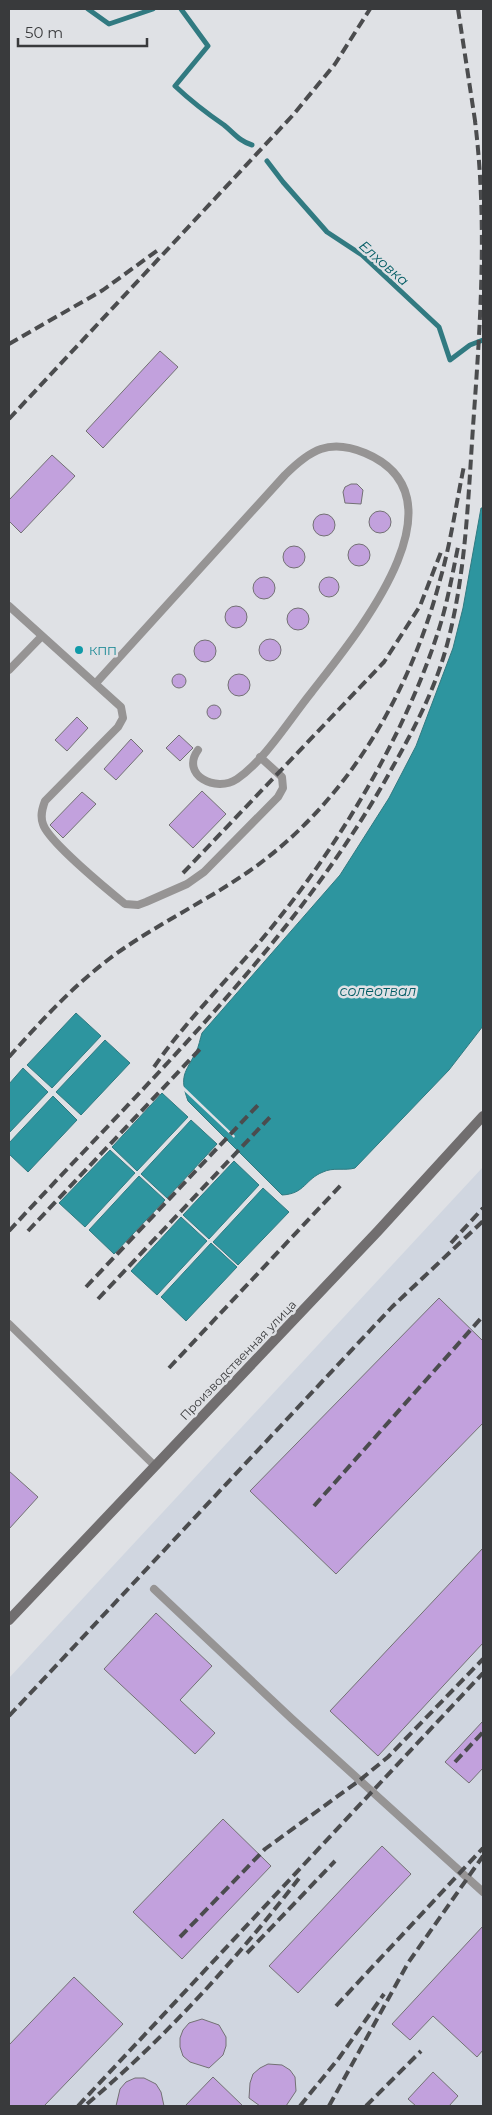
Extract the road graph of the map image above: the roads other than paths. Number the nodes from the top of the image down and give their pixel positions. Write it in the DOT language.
graph roads {
  1 [pos="9,606"];
  2 [pos="41,636"];
  3 [pos="9,670"];
  4 [pos="96,683"];
  5 [pos="198,750"];
  6 [pos="260,757"];
  7 [pos="483,1116"];
  8 [pos="9,1324"];
  9 [pos="155,1466"];
  10 [pos="154,1589"];
  11 [pos="9,1620"];
  12 [pos="483,1892"];
  1 -- 2 [label="lane"];
  2 -- 3 [label="lane"];
  2 -- 4 [label="lane"];
  4 -- 6 [label="lane"];
  4 -- 6 [label="lane"];
  5 -- 6 [label="lane"];
  7 -- 9 [label="main road, Производственная улица"];
  8 -- 9 [label="lane"];
  9 -- 11 [label="main road, Производственная улица"];
  10 -- 12 [label="lane"];
}
